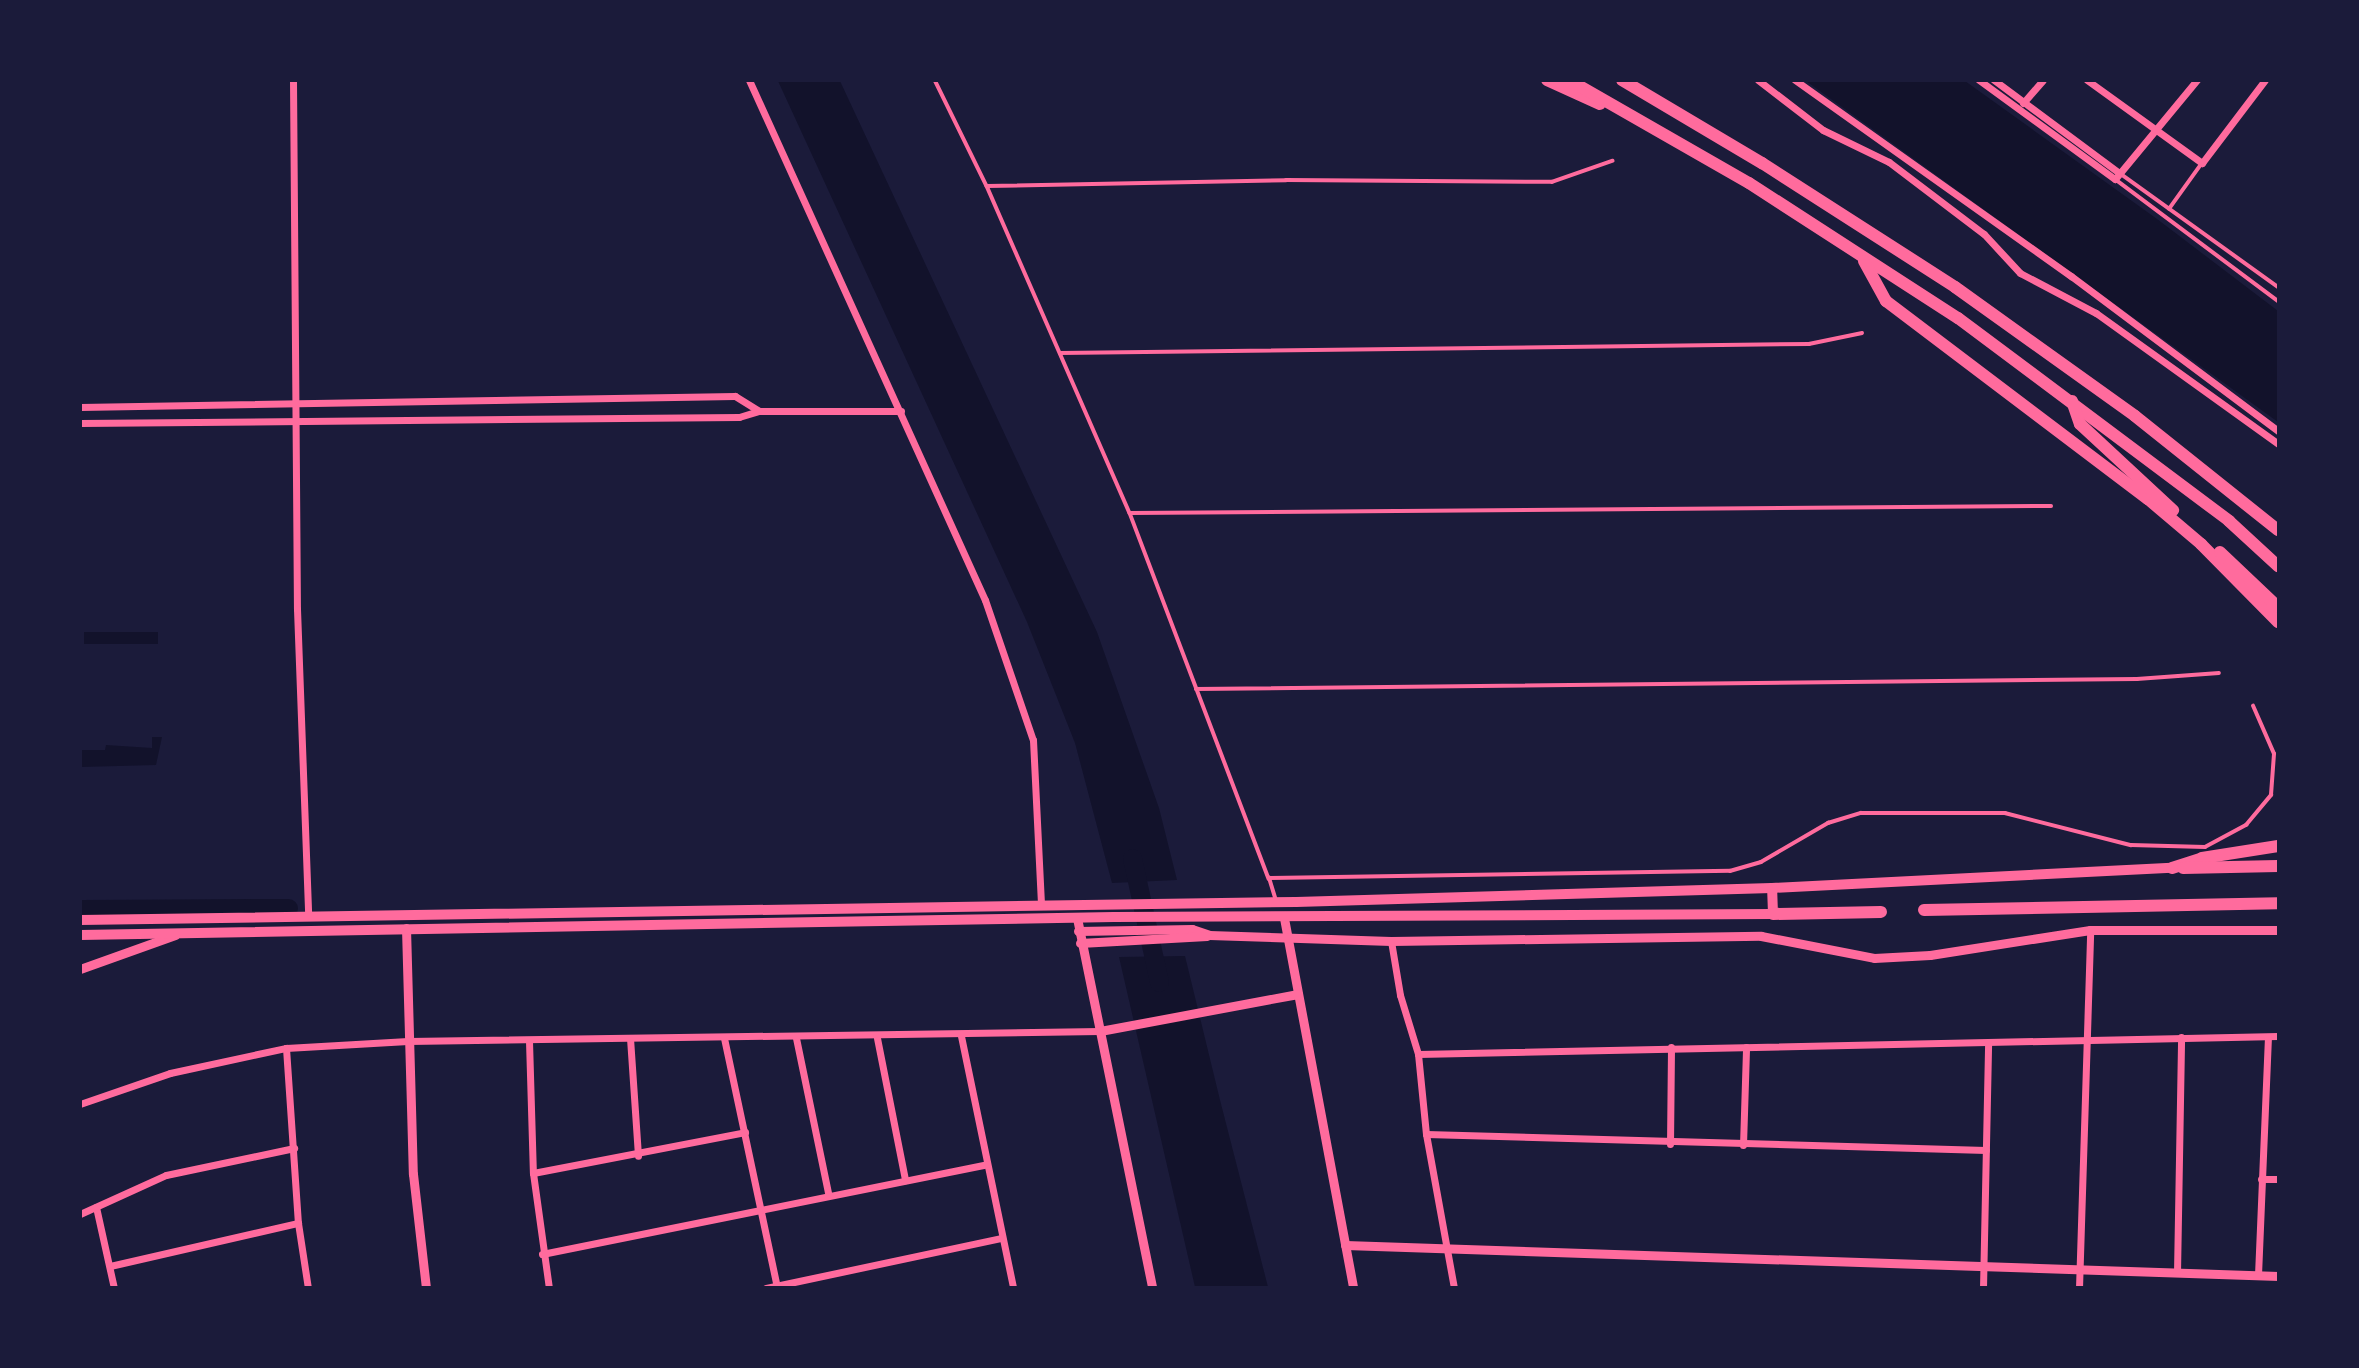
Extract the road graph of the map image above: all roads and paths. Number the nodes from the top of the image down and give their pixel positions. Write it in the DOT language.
graph roads {
  1 [pos="293,80"];
  2 [pos="749,80"];
  3 [pos="935,80"];
  4 [pos="1546,80"];
  5 [pos="1569,80"];
  6 [pos="1622,80"];
  7 [pos="1758,80"];
  8 [pos="1795,80"];
  9 [pos="1979,80"];
  10 [pos="1994,80"];
  11 [pos="2043,80"];
  12 [pos="2087,80"];
  13 [pos="2197,80"];
  14 [pos="2265,80"];
  15 [pos="2023,103"];
  16 [pos="1621,110"];
  17 [pos="2155,133"];
  18 [pos="1612,161"];
  19 [pos="2202,163"];
  20 [pos="2117,176"];
  21 [pos="987,186"];
  22 [pos="2169,209"];
  23 [pos="1864,261"];
  24 [pos="2278,287"];
  25 [pos="2278,301"];
  26 [pos="1861,333"];
  27 [pos="1060,353"];
  28 [pos="2071,401"];
  29 [pos="296,404"];
  30 [pos="80,407"];
  31 [pos="759,411"];
  32 [pos="901,411"];
  33 [pos="296,422"];
  34 [pos="80,424"];
  35 [pos="2278,431"];
  36 [pos="2278,444"];
  37 [pos="2051,506"];
  38 [pos="1130,513"];
  39 [pos="2278,530"];
  40 [pos="2278,566"];
  41 [pos="2278,607"];
  42 [pos="2278,622"];
  43 [pos="2219,673"];
  44 [pos="1196,689"];
  45 [pos="2253,706"];
  46 [pos="2278,846"];
  47 [pos="2278,866"];
  48 [pos="2172,868"];
  49 [pos="1269,878"];
  50 [pos="1772,888"];
  51 [pos="1276,902"];
  52 [pos="2278,903"];
  53 [pos="1041,904"];
  54 [pos="815,906"];
  55 [pos="1924,910"];
  56 [pos="1881,912"];
  57 [pos="1773,914"];
  58 [pos="308,916"];
  59 [pos="1077,918"];
  60 [pos="1284,918"];
  61 [pos="80,920"];
  62 [pos="816,923"];
  63 [pos="1115,923"];
  64 [pos="406,928"];
  65 [pos="2090,930"];
  66 [pos="2278,930"];
  67 [pos="1078,931"];
  68 [pos="177,934"];
  69 [pos="1191,934"];
  70 [pos="80,935"];
  71 [pos="1287,938"];
  72 [pos="1391,941"];
  73 [pos="1080,943"];
  74 [pos="80,970"];
  75 [pos="1297,994"];
  76 [pos="1100,1031"];
  77 [pos="2278,1036"];
  78 [pos="961,1037"];
  79 [pos="2181,1037"];
  80 [pos="2268,1037"];
  81 [pos="630,1038"];
  82 [pos="724,1038"];
  83 [pos="796,1038"];
  84 [pos="877,1038"];
  85 [pos="2087,1039"];
  86 [pos="408,1041"];
  87 [pos="529,1041"];
  88 [pos="1988,1042"];
  89 [pos="1746,1046"];
  90 [pos="1671,1047"];
  91 [pos="286,1048"];
  92 [pos="1418,1054"];
  93 [pos="80,1104"];
  94 [pos="745,1132"];
  95 [pos="1426,1134"];
  96 [pos="1670,1143"];
  97 [pos="1743,1145"];
  98 [pos="294,1147"];
  99 [pos="1986,1150"];
  100 [pos="638,1156"];
  101 [pos="987,1164"];
  102 [pos="533,1173"];
  103 [pos="2261,1179"];
  104 [pos="2278,1179"];
  105 [pos="905,1180"];
  106 [pos="828,1194"];
  107 [pos="762,1206"];
  108 [pos="96,1207"];
  109 [pos="80,1214"];
  110 [pos="298,1223"];
  111 [pos="1002,1238"];
  112 [pos="1345,1245"];
  113 [pos="1447,1247"];
  114 [pos="542,1254"];
  115 [pos="110,1266"];
  116 [pos="1985,1266"];
  117 [pos="2080,1270"];
  118 [pos="2177,1273"];
  119 [pos="2258,1275"];
  120 [pos="2278,1276"];
  121 [pos="777,1286"];
  122 [pos="114,1287"];
  123 [pos="308,1287"];
  124 [pos="426,1287"];
  125 [pos="549,1287"];
  126 [pos="766,1287"];
  127 [pos="1013,1287"];
  128 [pos="1152,1287"];
  129 [pos="1353,1287"];
  130 [pos="1454,1287"];
  131 [pos="1983,1287"];
  132 [pos="2079,1287"];
  1 -- 29 [label="street"];
  2 -- 32 [label="street"];
  3 -- 21 [label="lane"];
  4 -- 16 [label="highway"];
  5 -- 16 [label="highway"];
  6 -- 39 [label="highway"];
  7 -- 36 [label="street"];
  8 -- 35 [label="street"];
  9 -- 20 [label="street"];
  10 -- 15 [label="street"];
  11 -- 15 [label="street"];
  12 -- 17 [label="street"];
  13 -- 17 [label="street"];
  14 -- 19 [label="street"];
  15 -- 20 [label="street"];
  16 -- 23 [label="highway"];
  17 -- 19 [label="street"];
  17 -- 20 [label="street"];
  18 -- 21 [label="lane"];
  19 -- 22 [label="lane"];
  20 -- 22 [label="lane"];
  20 -- 25 [label="lane"];
  21 -- 27 [label="lane"];
  22 -- 24 [label="lane"];
  23 -- 28 [label="highway"];
  23 -- 42 [label="highway"];
  26 -- 27 [label="lane"];
  27 -- 38 [label="lane"];
  28 -- 40 [label="highway"];
  28 -- 41 [label="highway"];
  29 -- 30 [label="street"];
  29 -- 31 [label="street"];
  29 -- 33 [label="street"];
  31 -- 32 [label="street"];
  31 -- 33 [label="street"];
  32 -- 53 [label="street"];
  33 -- 34 [label="street"];
  33 -- 58 [label="street"];
  37 -- 38 [label="lane"];
  38 -- 44 [label="lane"];
  43 -- 44 [label="lane"];
  44 -- 49 [label="lane"];
  45 -- 49 [label="lane"];
  46 -- 48 [label="highway"];
  47 -- 48 [label="highway"];
  48 -- 50 [label="main road"];
  49 -- 51 [label="lane"];
  50 -- 51 [label="main road"];
  50 -- 57 [label="main road"];
  51 -- 53 [label="main road"];
  52 -- 55 [label="highway"];
  53 -- 54 [label="main road"];
  54 -- 58 [label="main road"];
  54 -- 62 [label="main road"];
  56 -- 57 [label="highway"];
  57 -- 60 [label="main road"];
  58 -- 61 [label="main road"];
  59 -- 62 [label="main road"];
  59 -- 63 [label="main road"];
  59 -- 67 [label="street"];
  60 -- 63 [label="main road"];
  60 -- 71 [label="street"];
  62 -- 64 [label="main road"];
  63 -- 67 [label="street"];
  63 -- 69 [label="street"];
  64 -- 68 [label="main road"];
  64 -- 86 [label="street"];
  65 -- 66 [label="street"];
  65 -- 72 [label="street"];
  65 -- 85 [label="street"];
  67 -- 73 [label="street"];
  68 -- 70 [label="main road"];
  68 -- 74 [label="street"];
  69 -- 71 [label="street"];
  69 -- 73 [label="street"];
  71 -- 72 [label="street"];
  71 -- 75 [label="street"];
  72 -- 92 [label="street"];
  73 -- 76 [label="street"];
  75 -- 76 [label="street"];
  75 -- 112 [label="street"];
  76 -- 78 [label="street"];
  76 -- 128 [label="street"];
  77 -- 80 [label="street"];
  78 -- 84 [label="street"];
  78 -- 101 [label="street"];
  79 -- 80 [label="street"];
  79 -- 85 [label="street"];
  79 -- 118 [label="street"];
  80 -- 103 [label="street"];
  81 -- 82 [label="street"];
  81 -- 87 [label="street"];
  81 -- 100 [label="street"];
  82 -- 83 [label="street"];
  82 -- 94 [label="street"];
  83 -- 84 [label="street"];
  83 -- 106 [label="street"];
  84 -- 105 [label="street"];
  85 -- 88 [label="street"];
  85 -- 117 [label="street"];
  86 -- 87 [label="street"];
  86 -- 91 [label="street"];
  86 -- 124 [label="street"];
  87 -- 102 [label="street"];
  88 -- 89 [label="street"];
  88 -- 99 [label="street"];
  89 -- 90 [label="street"];
  89 -- 97 [label="street"];
  90 -- 92 [label="street"];
  90 -- 96 [label="street"];
  91 -- 93 [label="street"];
  91 -- 98 [label="street"];
  92 -- 95 [label="street"];
  94 -- 100 [label="street"];
  94 -- 107 [label="street"];
  95 -- 96 [label="street"];
  95 -- 113 [label="street"];
  96 -- 97 [label="street"];
  97 -- 99 [label="street"];
  98 -- 108 [label="street"];
  98 -- 110 [label="street"];
  99 -- 116 [label="street"];
  100 -- 102 [label="street"];
  101 -- 105 [label="street"];
  101 -- 111 [label="street"];
  102 -- 114 [label="street"];
  103 -- 104 [label="street"];
  103 -- 119 [label="street"];
  105 -- 106 [label="street"];
  106 -- 107 [label="street"];
  107 -- 114 [label="street"];
  107 -- 121 [label="street"];
  108 -- 109 [label="street"];
  108 -- 115 [label="street"];
  110 -- 115 [label="street"];
  110 -- 123 [label="street"];
  111 -- 121 [label="street"];
  111 -- 127 [label="street"];
  112 -- 113 [label="street"];
  112 -- 129 [label="street"];
  113 -- 116 [label="street"];
  113 -- 130 [label="street"];
  114 -- 125 [label="street"];
  115 -- 122 [label="street"];
  116 -- 117 [label="street"];
  116 -- 131 [label="street"];
  117 -- 118 [label="street"];
  117 -- 132 [label="street"];
  118 -- 119 [label="street"];
  119 -- 120 [label="street"];
  121 -- 126 [label="street"];
}
